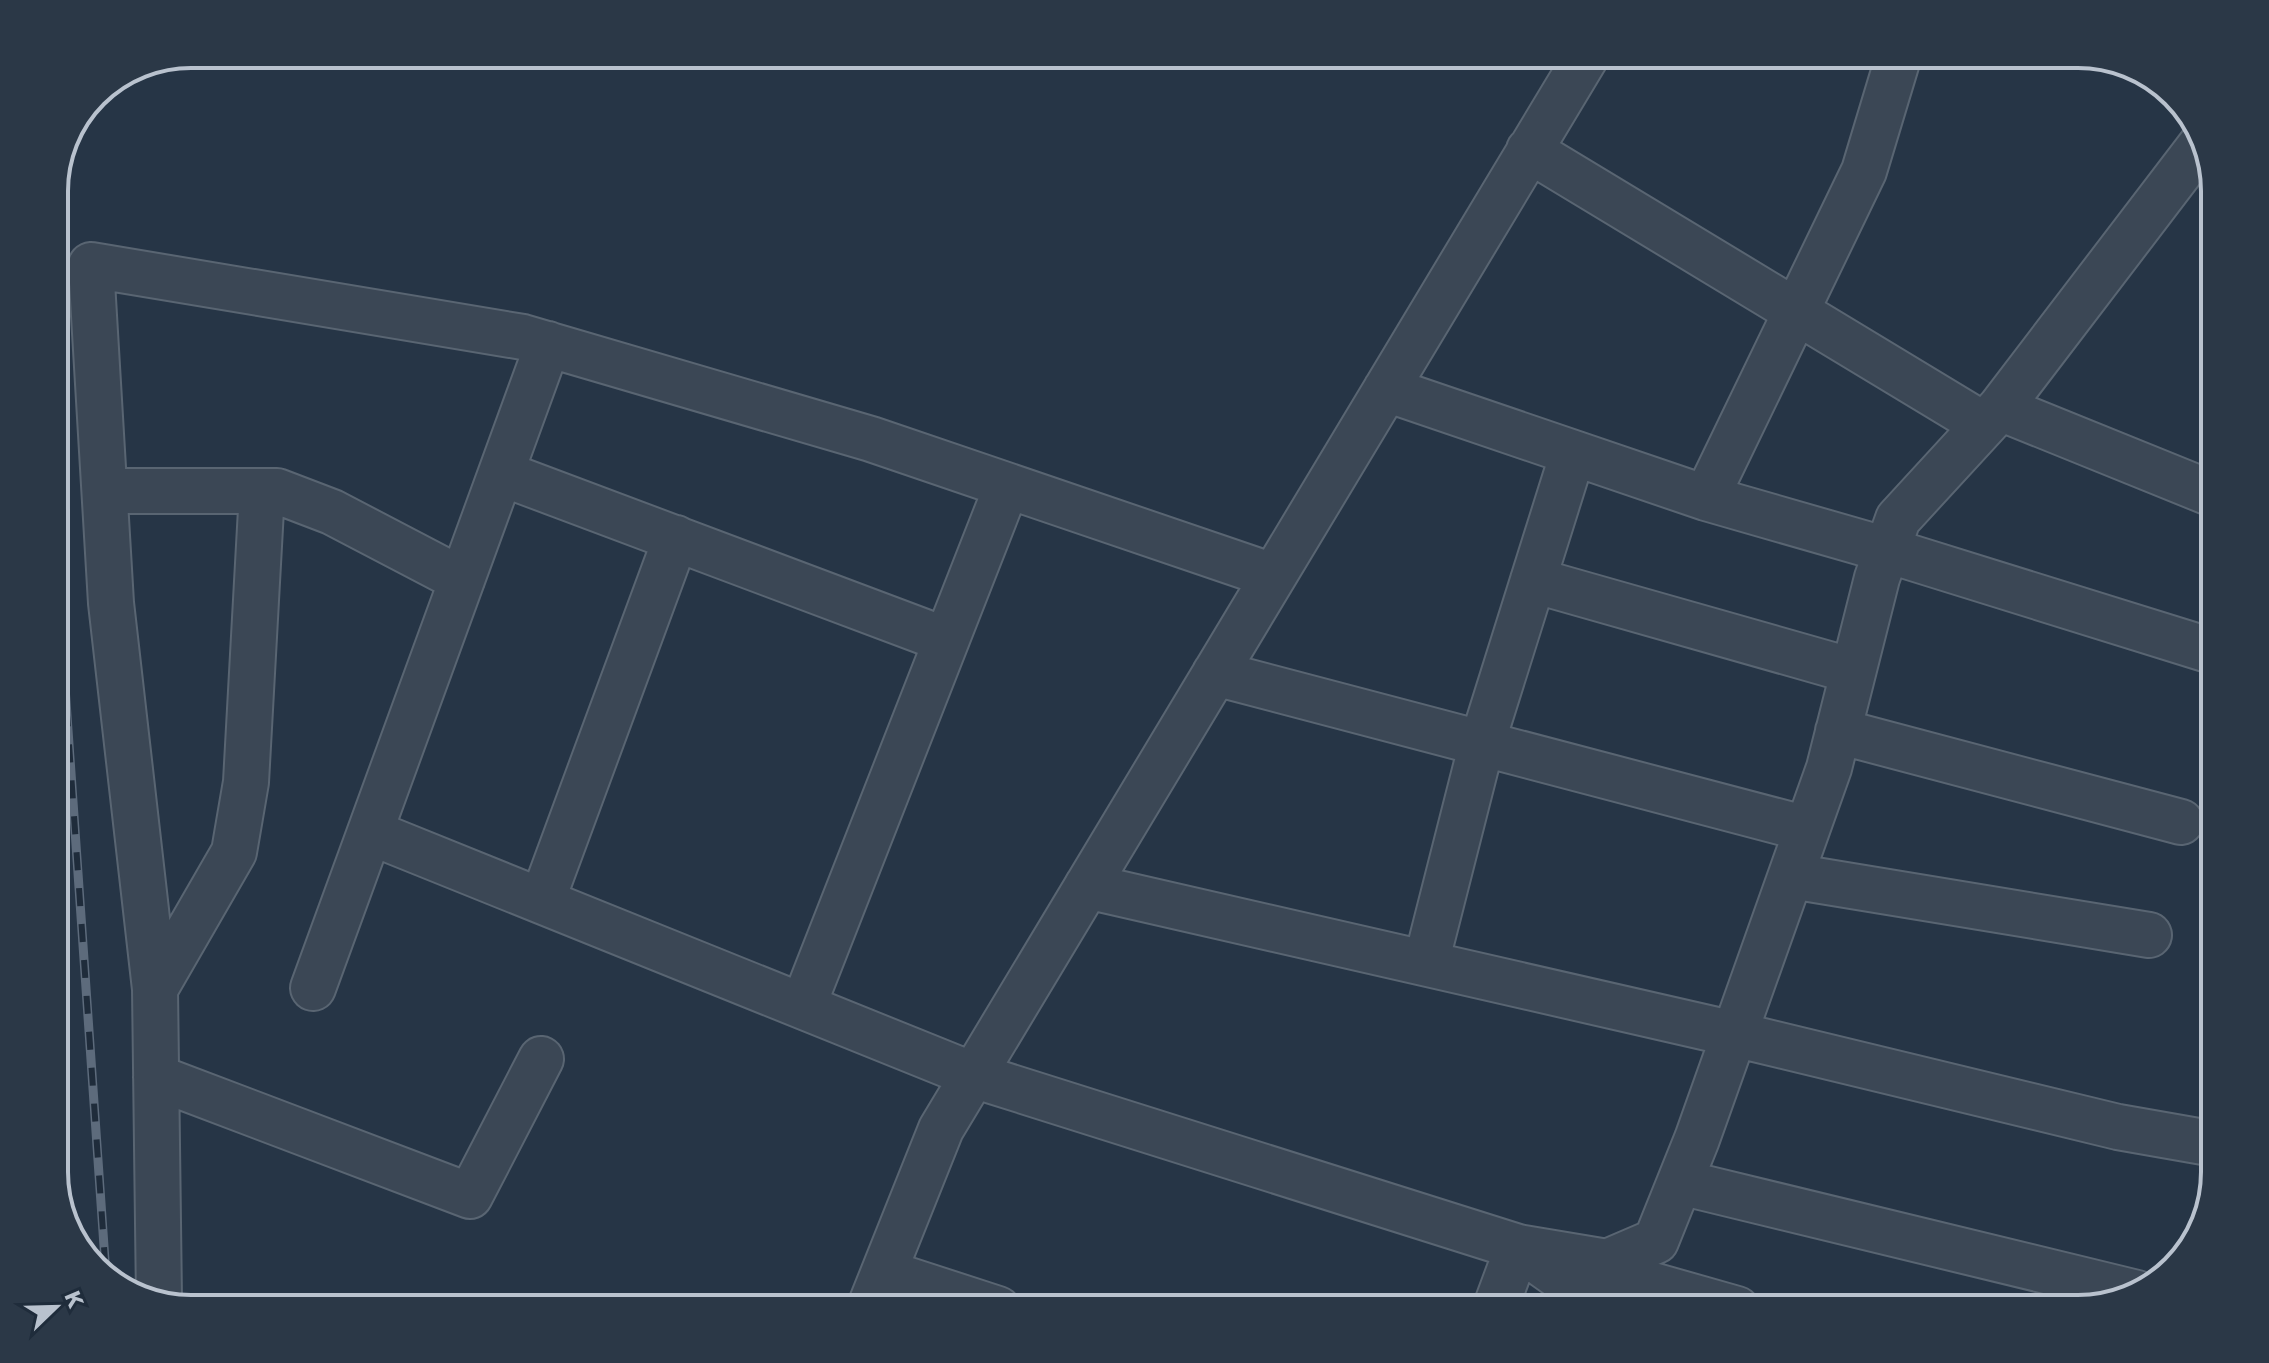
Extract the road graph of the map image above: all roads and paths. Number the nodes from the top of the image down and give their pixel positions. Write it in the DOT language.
graph roads {
  1 [pos="1579,68"];
  2 [pos="1895,68"];
  3 [pos="1529,150"];
  4 [pos="2195,153"];
  5 [pos="1797,310"];
  6 [pos="548,344"];
  7 [pos="1386,389"];
  8 [pos="1992,416"];
  9 [pos="1573,453"];
  10 [pos="501,473"];
  11 [pos="1007,486"];
  12 [pos="2201,490"];
  13 [pos="105,491"];
  14 [pos="262,491"];
  15 [pos="1706,498"];
  16 [pos="676,538"];
  17 [pos="1887,550"];
  18 [pos="1273,576"];
  19 [pos="462,580"];
  20 [pos="1533,580"];
  21 [pos="946,640"];
  22 [pos="2201,648"];
  23 [pos="1853,671"];
  24 [pos="1215,673"];
  25 [pos="1838,731"];
  26 [pos="1482,743"];
  27 [pos="2181,822"];
  28 [pos="1807,829"];
  29 [pos="370,832"];
  30 [pos="1791,876"];
  31 [pos="1087,886"];
  32 [pos="542,901"];
  33 [pos="2149,935"];
  34 [pos="1426,963"];
  35 [pos="313,988"];
  36 [pos="155,989"];
  37 [pos="803,1006"];
  38 [pos="1734,1034"];
  39 [pos="541,1059"];
  40 [pos="973,1075"];
  41 [pos="156,1077"];
  42 [pos="2201,1142"];
  43 [pos="1680,1182"];
  44 [pos="1518,1247"];
  45 [pos="2118,1288"];
  46 [pos="876,1290"];
  47 [pos="159,1291"];
  48 [pos="908,1295"];
  49 [pos="1500,1295"];
  50 [pos="1585,1295"];
  51 [pos="1688,1295"];
  1 -- 3 [label="street"];
  2 -- 5 [label="street"];
  3 -- 5 [label="street"];
  3 -- 7 [label="street"];
  4 -- 8 [label="street"];
  5 -- 8 [label="street"];
  5 -- 15 [label="street"];
  6 -- 10 [label="street"];
  6 -- 11 [label="street"];
  6 -- 13 [label="street"];
  7 -- 9 [label="street"];
  7 -- 18 [label="street"];
  8 -- 12 [label="street"];
  8 -- 17 [label="street"];
  9 -- 15 [label="street"];
  9 -- 20 [label="street"];
  10 -- 16 [label="street"];
  10 -- 19 [label="street"];
  11 -- 18 [label="street"];
  11 -- 21 [label="street"];
  13 -- 14 [label="street"];
  13 -- 36 [label="street"];
  14 -- 19 [label="street"];
  14 -- 36 [label="street"];
  15 -- 17 [label="street"];
  16 -- 21 [label="street"];
  16 -- 32 [label="street"];
  17 -- 22 [label="street"];
  17 -- 23 [label="street"];
  18 -- 24 [label="street"];
  19 -- 29 [label="street"];
  20 -- 23 [label="street"];
  20 -- 26 [label="street"];
  21 -- 37 [label="street"];
  23 -- 25 [label="street"];
  24 -- 26 [label="street"];
  24 -- 31 [label="street"];
  25 -- 27 [label="street"];
  25 -- 28 [label="street"];
  26 -- 28 [label="street"];
  26 -- 34 [label="street"];
  28 -- 30 [label="street"];
  29 -- 32 [label="street"];
  29 -- 35 [label="street"];
  30 -- 33 [label="street"];
  30 -- 38 [label="street"];
  31 -- 34 [label="street"];
  31 -- 40 [label="street"];
  32 -- 37 [label="street"];
  34 -- 38 [label="street"];
  36 -- 41 [label="street"];
  37 -- 40 [label="street"];
  38 -- 42 [label="street"];
  38 -- 43 [label="street"];
  39 -- 41 [label="street"];
  40 -- 44 [label="street"];
  40 -- 46 [label="street"];
  41 -- 47 [label="street"];
  43 -- 44 [label="street"];
  43 -- 45 [label="street"];
  44 -- 49 [label="street"];
  44 -- 50 [label="street"];
  44 -- 51 [label="street"];
  46 -- 48 [label="street"];
}
